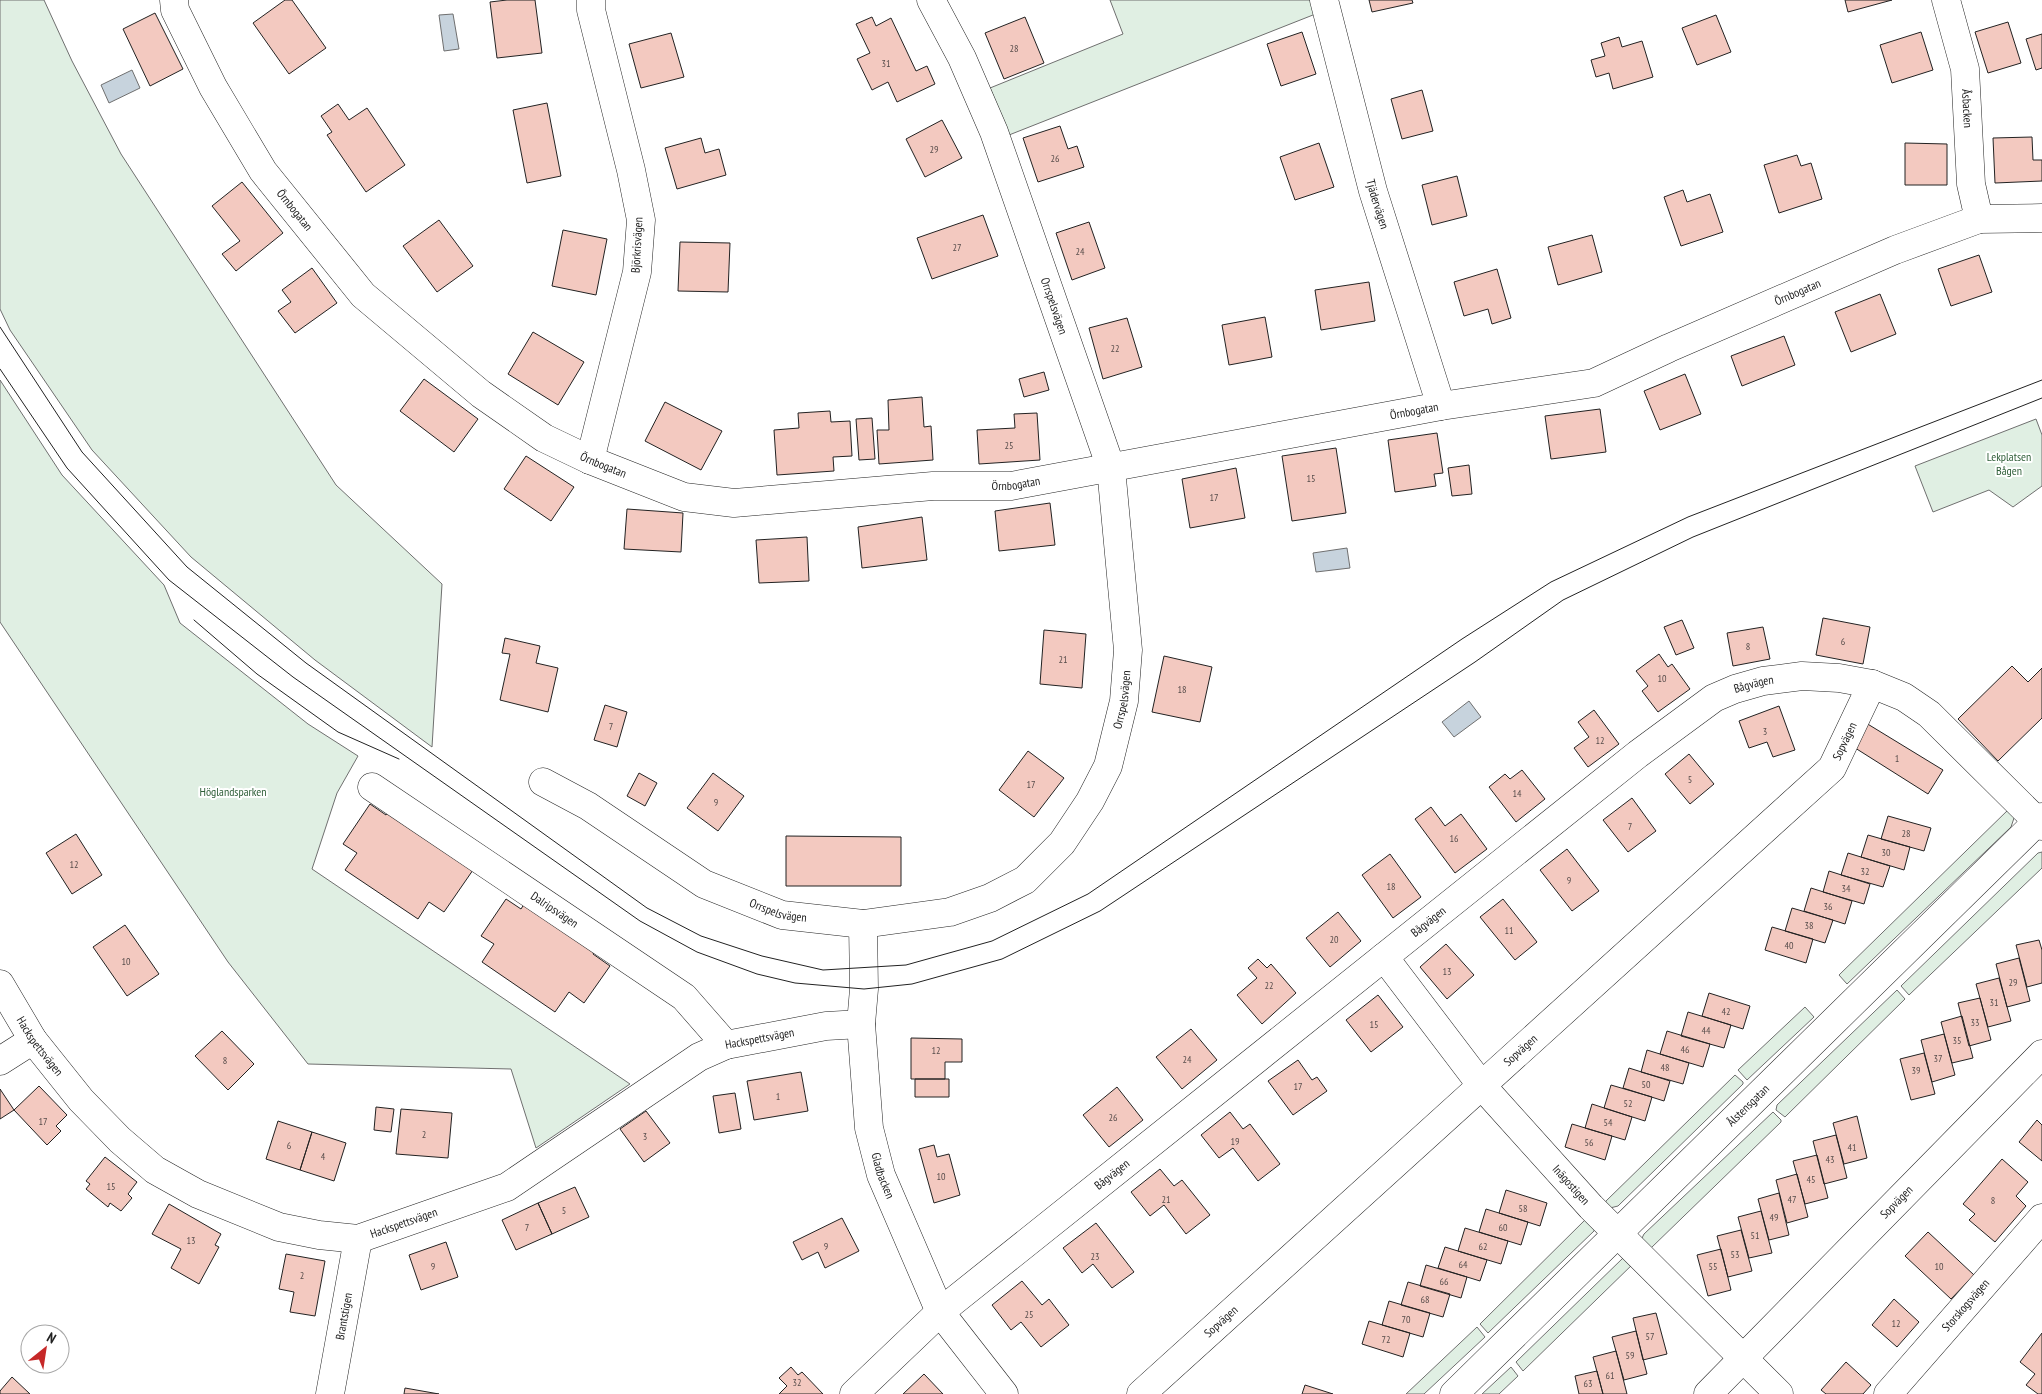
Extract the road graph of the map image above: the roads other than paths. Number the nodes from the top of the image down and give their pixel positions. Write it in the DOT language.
graph roads {
  1 [pos="174,0"];
  2 [pos="591,0"];
  3 [pos="931,0"];
  4 [pos="1324,0"];
  5 [pos="1946,0"];
  6 [pos="2042,218"];
  7 [pos="1979,219"];
  8 [pos="1441,406"];
  9 [pos="590,460"];
  10 [pos="1111,468"];
  11 [pos="1872,684"];
  12 [pos="544,782"];
  13 [pos="372,787"];
  14 [pos="2040,822"];
  15 [pos="863,924"];
  16 [pos="1384,957"];
  17 [pos="0,984"];
  18 [pos="861,1024"];
  19 [pos="33,1040"];
  20 [pos="726,1045"];
  21 [pos="2042,1054"];
  22 [pos="0,1061"];
  23 [pos="1482,1086"];
  24 [pos="2042,1218"];
  25 [pos="1618,1234"];
  26 [pos="358,1239"];
  27 [pos="940,1312"];
  28 [pos="1742,1358"];
  29 [pos="330,1394"];
  30 [pos="854,1394"];
  31 [pos="1004,1394"];
  32 [pos="1141,1394"];
  33 [pos="1454,1394"];
  34 [pos="1708,1394"];
  35 [pos="1779,1394"];
  36 [pos="1888,1394"];
  1 -- 9 [label="street, Örnbogatan"];
  2 -- 9 [label="street, Björkrisvägen"];
  3 -- 10 [label="street, Orrspelsvägen"];
  4 -- 8 [label="street, Tjädervägen"];
  5 -- 7 [label="street, Åsbacken"];
  6 -- 7 [label="street, Örnbogatan"];
  7 -- 8 [label="street, Örnbogatan"];
  8 -- 10 [label="street, Örnbogatan"];
  9 -- 10 [label="street, Örnbogatan"];
  10 -- 15 [label="street, Orrspelsvägen"];
  11 -- 14 [label="street, Bågvägen"];
  11 -- 16 [label="street, Bågvägen"];
  11 -- 23 [label="street, Sopvägen"];
  12 -- 15 [label="street, Orrspelsvägen"];
  13 -- 20 [label="street, Dalripsvägen"];
  14 -- 25 [label="street, Ålstensgatan"];
  15 -- 18 [label="street, Gladbacken"];
  16 -- 23 [label="street, Inägostigen"];
  16 -- 27 [label="street, Bågvägen"];
  17 -- 19 [label="street, Hackspettsvägen"];
  18 -- 20 [label="street, Hackspettsvägen"];
  18 -- 27 [label="street, Gladbacken"];
  19 -- 22 [label="street"];
  19 -- 26 [label="street, Hackspettsvägen"];
  20 -- 26 [label="street, Hackspettsvägen"];
  21 -- 28 [label="street, Sopvägen"];
  23 -- 25 [label="street, Inägostigen"];
  23 -- 32 [label="street, Sopvägen"];
  24 -- 36 [label="street, Storskogsvägen"];
  25 -- 28 [label="street, Inägostigen"];
  25 -- 33 [label="street, Ålstensgatan"];
  26 -- 29 [label="street, Brantstigen"];
  27 -- 30 [label="street, Bågvägen"];
  27 -- 31 [label="street, Gladbacken"];
  28 -- 34 [label="street, Sopvägen"];
  28 -- 35 [label="street, Inägostigen"];
}
